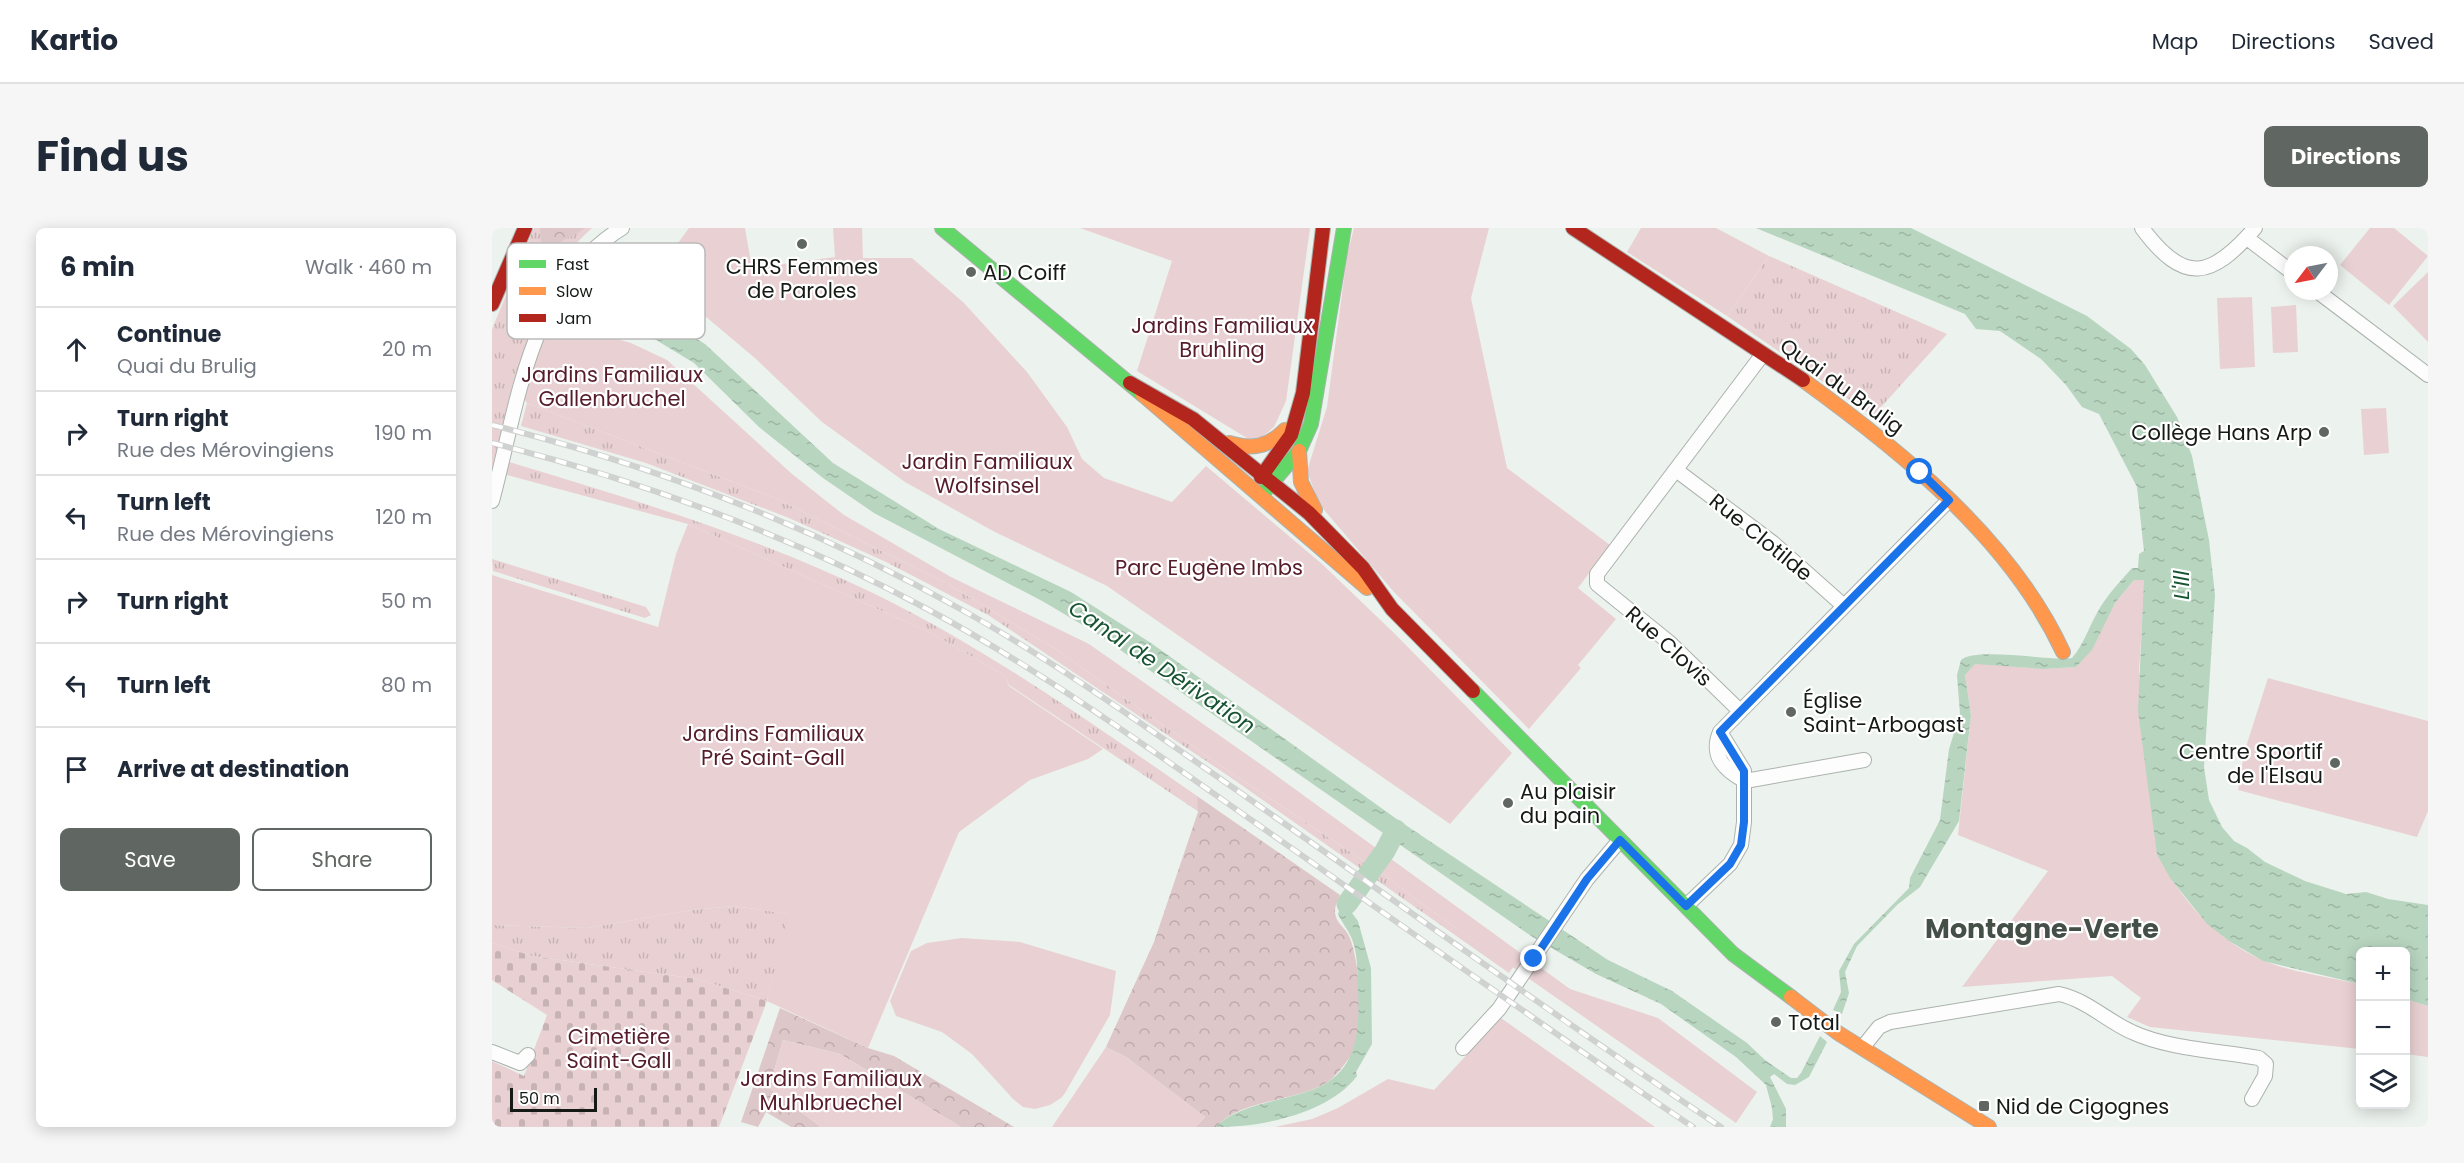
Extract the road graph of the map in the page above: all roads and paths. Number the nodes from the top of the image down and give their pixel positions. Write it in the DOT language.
graph roads {
  1 [pos="525,228"];
  2 [pos="622,228"];
  3 [pos="942,228"];
  4 [pos="1323,228"];
  5 [pos="1344,228"];
  6 [pos="1573,228"];
  7 [pos="2142,228"];
  8 [pos="2251,233"];
  9 [pos="518,243"];
  10 [pos="602,243"];
  11 [pos="501,248"];
  12 [pos="2284,264"];
  13 [pos="492,269"];
  14 [pos="507,269"];
  15 [pos="2329,300"];
  16 [pos="492,304"];
  17 [pos="535,339"];
  18 [pos="1763,354"];
  19 [pos="2428,375"];
  20 [pos="1130,382"];
  21 [pos="1297,417"];
  22 [pos="1226,443"];
  23 [pos="1299,451"];
  24 [pos="1676,470"];
  25 [pos="1268,478"];
  26 [pos="1256,491"];
  27 [pos="1949,500"];
  28 [pos="492,501"];
  29 [pos="1334,537"];
  30 [pos="1844,606"];
  31 [pos="1392,609"];
  32 [pos="2063,652"];
  33 [pos="1740,711"];
  34 [pos="1864,760"];
  35 [pos="1745,782"];
  36 [pos="1620,840"];
  37 [pos="1686,906"];
  38 [pos="1863,1047"];
  39 [pos="1463,1048"];
  40 [pos="492,1052"];
  41 [pos="528,1055"];
  42 [pos="2252,1099"];
  43 [pos="1989,1127"];
  1 -- 9 [label="main road"];
  2 -- 10 [label="street"];
  3 -- 20 [label="main road"];
  4 -- 21 [label="main road"];
  5 -- 23 [label="main road"];
  6 -- 18 [label="main road, Quai du Brulig"];
  7 -- 8 [label="street"];
  8 -- 12 [label="street"];
  11 -- 13 [label="main road"];
  14 -- 16 [label="main road"];
  15 -- 19 [label="street"];
  17 -- 28 [label="street"];
  18 -- 24 [label="street"];
  18 -- 27 [label="main road, Quai du Brulig"];
  20 -- 22 [label="main road"];
  20 -- 26 [label="main road"];
  21 -- 22 [label="main road"];
  21 -- 25 [label="main road"];
  22 -- 25 [label="main road"];
  23 -- 25 [label="main road"];
  23 -- 29 [label="main road"];
  24 -- 30 [label="street, Rue Clotilde"];
  24 -- 33 [label="street, Rue Clovis"];
  25 -- 26 [label="main road"];
  25 -- 29 [label="main road"];
  26 -- 31 [label="main road"];
  27 -- 30 [label="street"];
  27 -- 32 [label="main road, Quai du Brulig"];
  29 -- 31 [label="main road"];
  30 -- 33 [label="street"];
  31 -- 36 [label="main road"];
  33 -- 35 [label="street"];
  34 -- 35 [label="street"];
  35 -- 37 [label="street"];
  36 -- 37 [label="main road"];
  36 -- 39 [label="street"];
  37 -- 38 [label="main road"];
  38 -- 42 [label="street"];
  38 -- 43 [label="main road"];
  40 -- 41 [label="street"];
}
